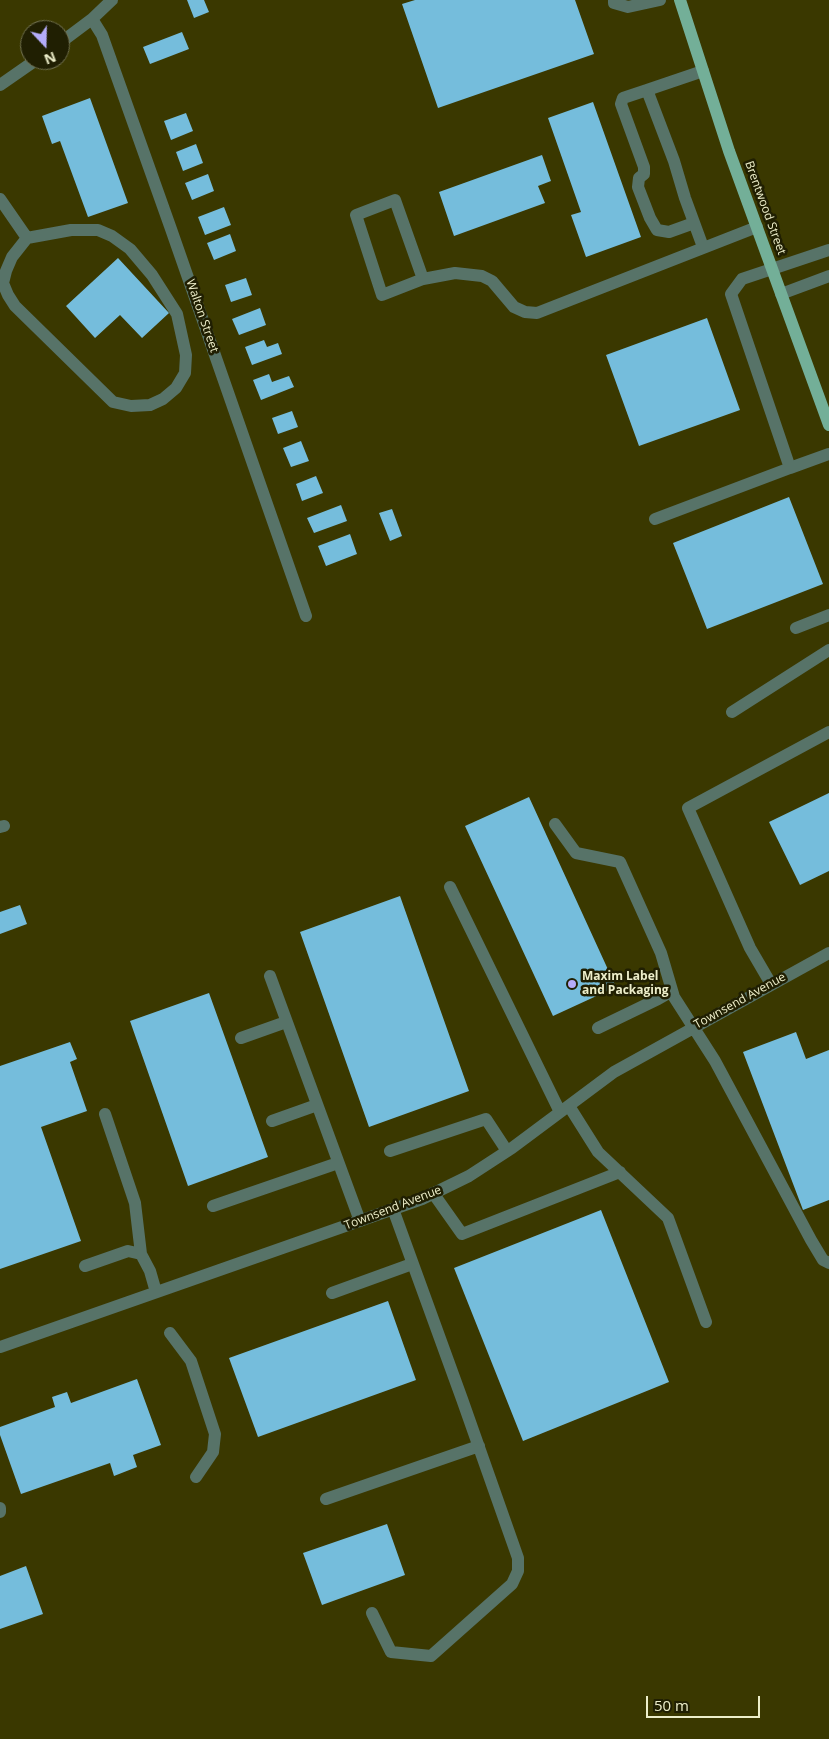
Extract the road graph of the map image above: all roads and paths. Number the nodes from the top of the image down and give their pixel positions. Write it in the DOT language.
graph roads {
  1 [pos="112,0"];
  2 [pos="614,0"];
  3 [pos="660,0"];
  4 [pos="684,1"];
  5 [pos="92,19"];
  6 [pos="70,36"];
  7 [pos="22,70"];
  8 [pos="703,71"];
  9 [pos="0,85"];
  10 [pos="647,90"];
  11 [pos="0,199"];
  12 [pos="694,223"];
  13 [pos="757,227"];
  14 [pos="27,238"];
  15 [pos="703,247"];
  16 [pos="829,250"];
  17 [pos="772,270"];
  18 [pos="829,276"];
  19 [pos="423,279"];
  20 [pos="781,294"];
  21 [pos="829,425"];
  22 [pos="829,454"];
  23 [pos="790,468"];
  24 [pos="655,519"];
  25 [pos="829,614"];
  26 [pos="306,616"];
  27 [pos="796,628"];
  28 [pos="829,650"];
  29 [pos="732,712"];
  30 [pos="829,732"];
  31 [pos="555,824"];
  32 [pos="450,887"];
  33 [pos="829,953"];
  34 [pos="270,976"];
  35 [pos="771,984"];
  36 [pos="672,991"];
  37 [pos="286,1022"];
  38 [pos="694,1027"];
  39 [pos="598,1028"];
  40 [pos="241,1038"];
  41 [pos="317,1105"];
  42 [pos="565,1109"];
  43 [pos="105,1114"];
  44 [pos="272,1121"];
  45 [pos="390,1151"];
  46 [pos="508,1151"];
  47 [pos="338,1163"];
  48 [pos="620,1172"];
  49 [pos="434,1193"];
  50 [pos="213,1206"];
  51 [pos="393,1210"];
  52 [pos="360,1221"];
  53 [pos="141,1254"];
  54 [pos="829,1263"];
  55 [pos="412,1264"];
  56 [pos="85,1266"];
  57 [pos="156,1292"];
  58 [pos="332,1293"];
  59 [pos="706,1322"];
  60 [pos="170,1333"];
  61 [pos="0,1347"];
  62 [pos="479,1446"];
  63 [pos="196,1477"];
  64 [pos="326,1499"];
  65 [pos="0,1508"];
  66 [pos="0,1512"];
  67 [pos="372,1613"];
  1 -- 5 [label="street"];
  2 -- 3 [label="street"];
  4 -- 8 [label="main road, Brentwood Street"];
  5 -- 6 [label="street"];
  5 -- 26 [label="street, Walton Street"];
  7 -- 9 [label="street"];
  8 -- 10 [label="street"];
  8 -- 13 [label="main road, Brentwood Street"];
  10 -- 12 [label="street"];
  10 -- 12 [label="street"];
  11 -- 14 [label="street"];
  12 -- 15 [label="street"];
  13 -- 15 [label="street"];
  13 -- 17 [label="main road, Brentwood Street"];
  14 -- 14 [label="street"];
  15 -- 19 [label="street"];
  16 -- 17 [label="street"];
  17 -- 20 [label="main road, Brentwood Street"];
  17 -- 23 [label="street"];
  18 -- 20 [label="street"];
  19 -- 19 [label="street"];
  20 -- 21 [label="main road, Brentwood Street"];
  22 -- 23 [label="street"];
  23 -- 24 [label="street"];
  25 -- 27 [label="street"];
  28 -- 29 [label="street"];
  30 -- 35 [label="street"];
  31 -- 36 [label="street"];
  32 -- 42 [label="street"];
  33 -- 35 [label="street, Townsend Avenue"];
  34 -- 37 [label="street"];
  35 -- 38 [label="street, Townsend Avenue"];
  36 -- 38 [label="street"];
  36 -- 39 [label="street"];
  37 -- 40 [label="street"];
  37 -- 41 [label="street"];
  38 -- 42 [label="street, Townsend Avenue"];
  38 -- 54 [label="street"];
  41 -- 44 [label="street"];
  41 -- 47 [label="street"];
  42 -- 46 [label="street, Townsend Avenue"];
  42 -- 48 [label="street"];
  43 -- 53 [label="street"];
  45 -- 46 [label="street"];
  46 -- 49 [label="street, Townsend Avenue"];
  47 -- 50 [label="street"];
  47 -- 52 [label="street"];
  48 -- 49 [label="street"];
  48 -- 59 [label="street"];
  49 -- 51 [label="street, Townsend Avenue"];
  51 -- 52 [label="street, Townsend Avenue"];
  51 -- 55 [label="street"];
  52 -- 57 [label="street, Townsend Avenue"];
  53 -- 56 [label="street"];
  53 -- 57 [label="street"];
  55 -- 58 [label="street"];
  55 -- 62 [label="street"];
  57 -- 61 [label="street, Townsend Avenue"];
  60 -- 63 [label="street"];
  62 -- 64 [label="street"];
  62 -- 67 [label="street"];
  65 -- 66 [label="street"];
}
